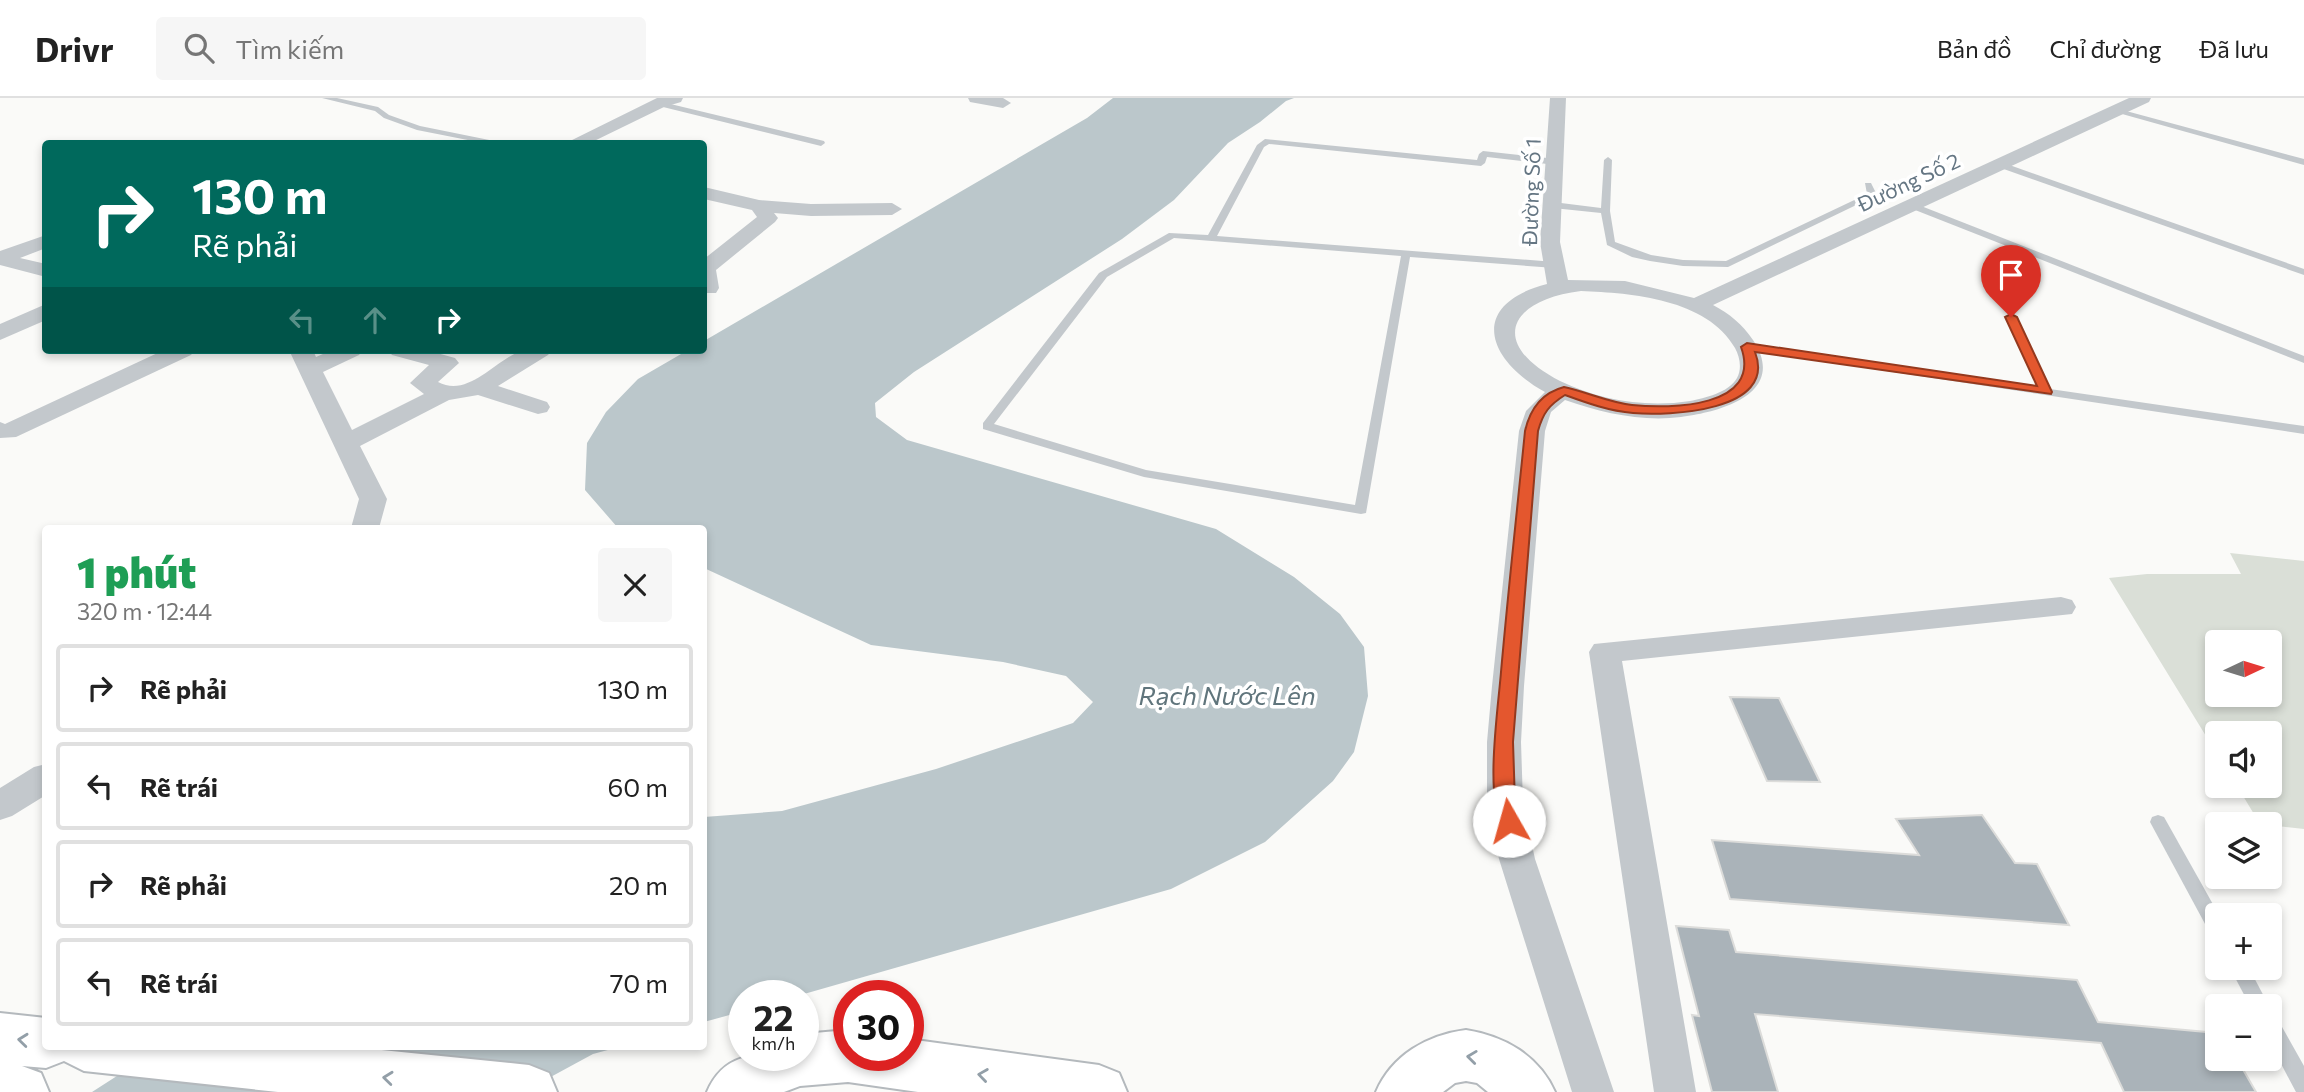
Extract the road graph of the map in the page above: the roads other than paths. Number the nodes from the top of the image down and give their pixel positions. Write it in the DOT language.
graph roads {
  1 [pos="326,98"];
  2 [pos="976,98"];
  3 [pos="1558,98"];
  4 [pos="2143,98"];
  5 [pos="666,100"];
  6 [pos="1003,103"];
  7 [pos="2118,110"];
  8 [pos="485,140"];
  9 [pos="581,140"];
  10 [pos="821,143"];
  11 [pos="1608,160"];
  12 [pos="1556,162"];
  13 [pos="2304,162"];
  14 [pos="2001,165"];
  15 [pos="1868,185"];
  16 [pos="707,194"];
  17 [pos="1553,205"];
  18 [pos="759,206"];
  19 [pos="1913,206"];
  20 [pos="892,209"];
  21 [pos="1605,211"];
  22 [pos="1210,238"];
  23 [pos="42,242"];
  24 [pos="1406,253"];
  25 [pos="0,258"];
  26 [pos="707,266"];
  27 [pos="42,270"];
  28 [pos="2304,272"];
  29 [pos="1557,276"];
  30 [pos="707,281"];
  31 [pos="708,288"];
  32 [pos="1694,306"];
  33 [pos="42,313"];
  34 [pos="2011,317"];
  35 [pos="0,333"];
  36 [pos="1747,347"];
  37 [pos="174,354"];
  38 [pos="331,354"];
  39 [pos="414,354"];
  40 [pos="535,354"];
  41 [pos="307,359"];
  42 [pos="2304,360"];
  43 [pos="479,388"];
  44 [pos="1564,390"];
  45 [pos="2046,392"];
  46 [pos="442,394"];
  47 [pos="538,407"];
  48 [pos="0,430"];
  49 [pos="2304,430"];
  50 [pos="347,443"];
  51 [pos="366,525"];
  52 [pos="2061,607"];
  53 [pos="42,780"];
  54 [pos="0,806"];
  55 [pos="2158,822"];
  56 [pos="2205,907"];
  57 [pos="0,1038"];
  58 [pos="42,1043"];
  59 [pos="2282,1046"];
  60 [pos="123,1050"];
  61 [pos="2304,1086"];
  62 [pos="0,1090"];
  63 [pos="21,1092"];
  64 [pos="529,1092"];
  65 [pos="735,1092"];
  66 [pos="1099,1092"];
  67 [pos="1404,1092"];
  68 [pos="1527,1092"];
  69 [pos="1593,1092"];
  70 [pos="1675,1092"];
  1 -- 8 [label="lane"];
  2 -- 6 [label="street"];
  3 -- 12 [label="street, Đường Số 1"];
  4 -- 7 [label="street, Đường Số 2"];
  5 -- 9 [label="street"];
  5 -- 10 [label="lane"];
  7 -- 13 [label="lane"];
  7 -- 14 [label="street, Đường Số 2"];
  11 -- 21 [label="lane"];
  12 -- 17 [label="street, Đường Số 1"];
  12 -- 22 [label="lane"];
  14 -- 19 [label="street, Đường Số 2"];
  14 -- 28 [label="lane"];
  15 -- 21 [label="lane"];
  16 -- 18 [label="street"];
  17 -- 21 [label="lane"];
  17 -- 29 [label="street, Đường Số 1"];
  18 -- 20 [label="street"];
  18 -- 26 [label="street"];
  19 -- 32 [label="street, Đường Số 2"];
  19 -- 42 [label="lane"];
  22 -- 24 [label="lane"];
  22 -- 24 [label="lane"];
  23 -- 25 [label="street"];
  24 -- 29 [label="lane"];
  25 -- 27 [label="street"];
  29 -- 32 [label="street"];
  29 -- 44 [label="street"];
  30 -- 31 [label="street"];
  32 -- 36 [label="street"];
  33 -- 35 [label="street"];
  34 -- 45 [label="lane"];
  36 -- 44 [label="street"];
  36 -- 45 [label="lane"];
  37 -- 48 [label="street"];
  38 -- 41 [label="street"];
  39 -- 46 [label="street"];
  40 -- 43 [label="street"];
  41 -- 50 [label="street"];
  43 -- 46 [label="street"];
  43 -- 47 [label="street"];
  44 -- 69 [label="street"];
  45 -- 49 [label="lane"];
  46 -- 50 [label="street"];
  50 -- 51 [label="street"];
  52 -- 70 [label="street"];
  53 -- 54 [label="street"];
  55 -- 56 [label="lane"];
  58 -- 57 [label="highway, one-way"];
  59 -- 61 [label="lane"];
  64 -- 60 [label="highway, one-way"];
  62 -- 63 [label="highway"];
  66 -- 65 [label="highway, one-way"];
  68 -- 67 [label="highway, one-way"];
}
